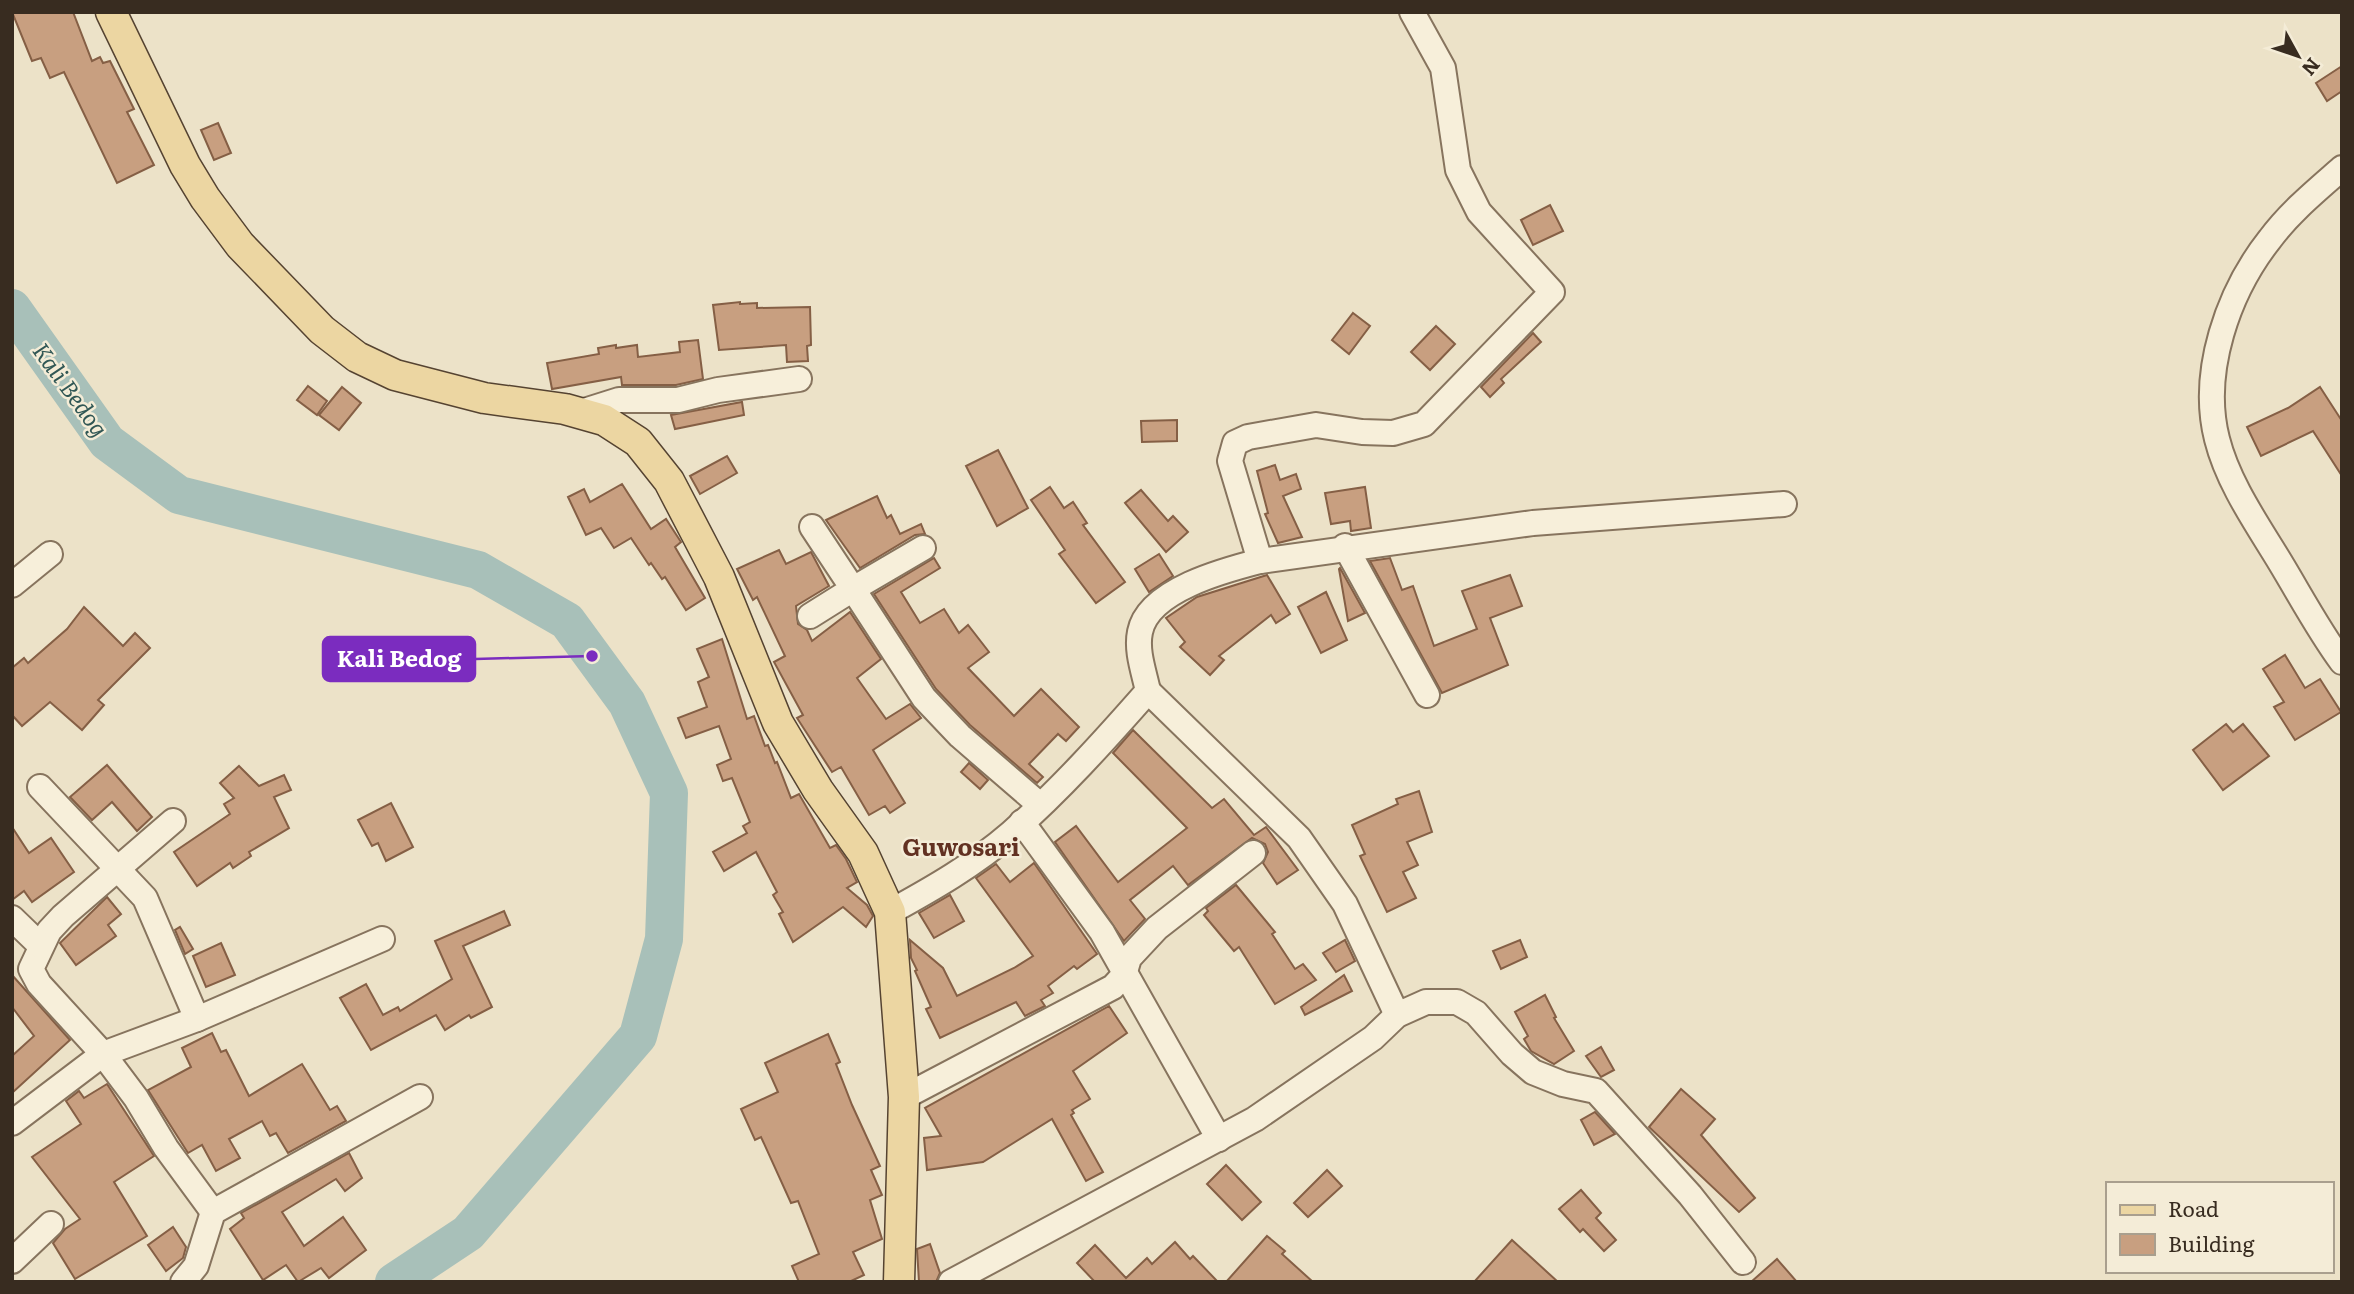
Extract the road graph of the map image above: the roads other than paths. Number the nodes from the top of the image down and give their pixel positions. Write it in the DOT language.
graph roads {
  1 [pos="111,12"];
  2 [pos="1412,12"];
  3 [pos="2342,168"];
  4 [pos="799,379"];
  5 [pos="581,412"];
  6 [pos="1784,504"];
  7 [pos="812,527"];
  8 [pos="1345,547"];
  9 [pos="923,548"];
  10 [pos="50,554"];
  11 [pos="1260,561"];
  12 [pos="12,584"];
  13 [pos="853,589"];
  14 [pos="810,617"];
  15 [pos="2342,662"];
  16 [pos="1148,691"];
  17 [pos="1427,695"];
  18 [pos="40,787"];
  19 [pos="1031,813"];
  20 [pos="173,821"];
  21 [pos="1253,853"];
  22 [pos="116,867"];
  23 [pos="890,912"];
  24 [pos="12,918"];
  25 [pos="382,939"];
  26 [pos="41,947"];
  27 [pos="1124,975"];
  28 [pos="1397,1015"];
  29 [pos="197,1019"];
  30 [pos="103,1054"];
  31 [pos="420,1097"];
  32 [pos="904,1097"];
  33 [pos="12,1123"];
  34 [pos="1219,1139"];
  35 [pos="213,1212"];
  36 [pos="51,1224"];
  37 [pos="12,1261"];
  38 [pos="1743,1262"];
  39 [pos="183,1282"];
  40 [pos="900,1282"];
  41 [pos="951,1282"];
  1 -- 5 [label="main road"];
  2 -- 11 [label="street"];
  3 -- 15 [label="street"];
  4 -- 5 [label="street"];
  5 -- 23 [label="main road"];
  6 -- 8 [label="street"];
  7 -- 13 [label="street"];
  8 -- 11 [label="street"];
  8 -- 17 [label="street"];
  9 -- 13 [label="street"];
  10 -- 12 [label="street"];
  11 -- 16 [label="street"];
  13 -- 14 [label="street"];
  13 -- 19 [label="street"];
  16 -- 19 [label="street"];
  16 -- 28 [label="street"];
  18 -- 22 [label="street"];
  19 -- 23 [label="street"];
  19 -- 27 [label="street"];
  20 -- 22 [label="street"];
  21 -- 27 [label="street"];
  22 -- 26 [label="street"];
  22 -- 29 [label="street"];
  23 -- 32 [label="main road"];
  24 -- 26 [label="street"];
  25 -- 29 [label="street"];
  26 -- 30 [label="street"];
  27 -- 32 [label="street"];
  27 -- 34 [label="street"];
  28 -- 34 [label="street"];
  28 -- 38 [label="street"];
  29 -- 30 [label="street"];
  30 -- 33 [label="street"];
  30 -- 35 [label="street"];
  31 -- 35 [label="street"];
  32 -- 40 [label="main road"];
  34 -- 41 [label="street"];
  35 -- 39 [label="street"];
  36 -- 37 [label="street"];
}
